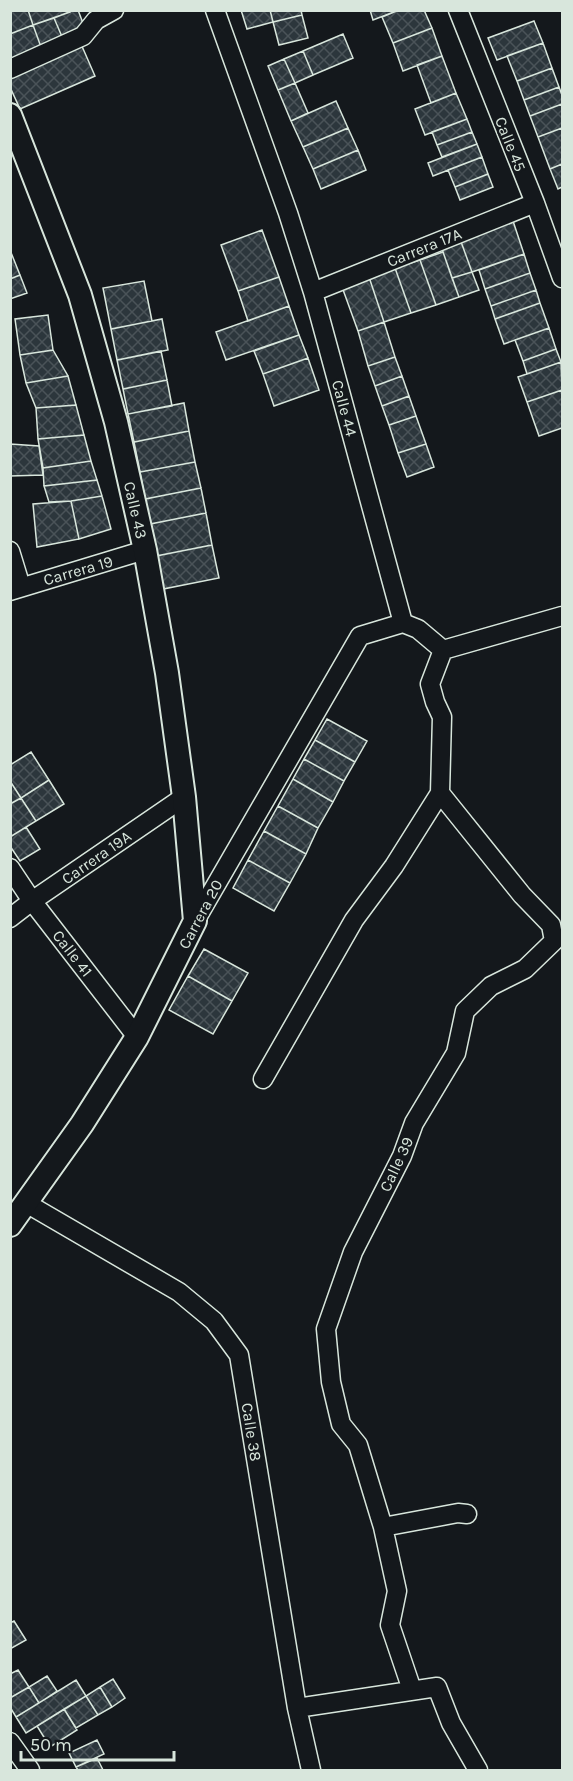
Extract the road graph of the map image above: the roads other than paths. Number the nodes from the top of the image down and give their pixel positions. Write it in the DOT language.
graph roads {
  1 [pos="114,10"];
  2 [pos="215,10"];
  3 [pos="458,10"];
  4 [pos="10,69"];
  5 [pos="10,115"];
  6 [pos="535,203"];
  7 [pos="562,278"];
  8 [pos="313,292"];
  9 [pos="145,550"];
  10 [pos="10,551"];
  11 [pos="16,589"];
  12 [pos="562,616"];
  13 [pos="403,623"];
  14 [pos="443,650"];
  15 [pos="440,793"];
  16 [pos="183,797"];
  17 [pos="10,868"];
  18 [pos="32,901"];
  19 [pos="10,918"];
  20 [pos="195,921"];
  21 [pos="137,1037"];
  22 [pos="263,1079"];
  23 [pos="26,1203"];
  24 [pos="10,1225"];
  25 [pos="467,1514"];
  26 [pos="383,1527"];
  27 [pos="412,1690"];
  28 [pos="297,1708"];
  29 [pos="10,1742"];
  30 [pos="30,1770"];
  31 [pos="311,1770"];
  32 [pos="478,1770"];
  1 -- 4 [label="street"];
  2 -- 8 [label="street, Calle 44"];
  3 -- 6 [label="street, Calle 45"];
  5 -- 9 [label="street, Calle 43"];
  6 -- 7 [label="street, Calle 45"];
  6 -- 8 [label="street, Carrera 17A"];
  8 -- 13 [label="street, Calle 44"];
  9 -- 11 [label="street, Carrera 19"];
  9 -- 16 [label="street, Calle 43"];
  10 -- 11 [label="street"];
  12 -- 14 [label="street"];
  13 -- 14 [label="street"];
  13 -- 20 [label="street, Carrera 20"];
  14 -- 15 [label="street"];
  15 -- 22 [label="street"];
  15 -- 26 [label="street, Calle 39"];
  16 -- 18 [label="street, Carrera 19A"];
  16 -- 20 [label="street, Calle 43"];
  17 -- 18 [label="street, Calle 41"];
  18 -- 19 [label="street, Carrera 19A"];
  18 -- 21 [label="street, Calle 41"];
  20 -- 21 [label="street, Carrera 20"];
  21 -- 23 [label="street, Carrera 20"];
  23 -- 24 [label="street, Carrera 20"];
  23 -- 28 [label="street, Calle 38"];
  25 -- 26 [label="street"];
  26 -- 27 [label="street"];
  27 -- 28 [label="street"];
  27 -- 32 [label="street"];
  28 -- 31 [label="street, Calle 38"];
  29 -- 30 [label="street"];
}
